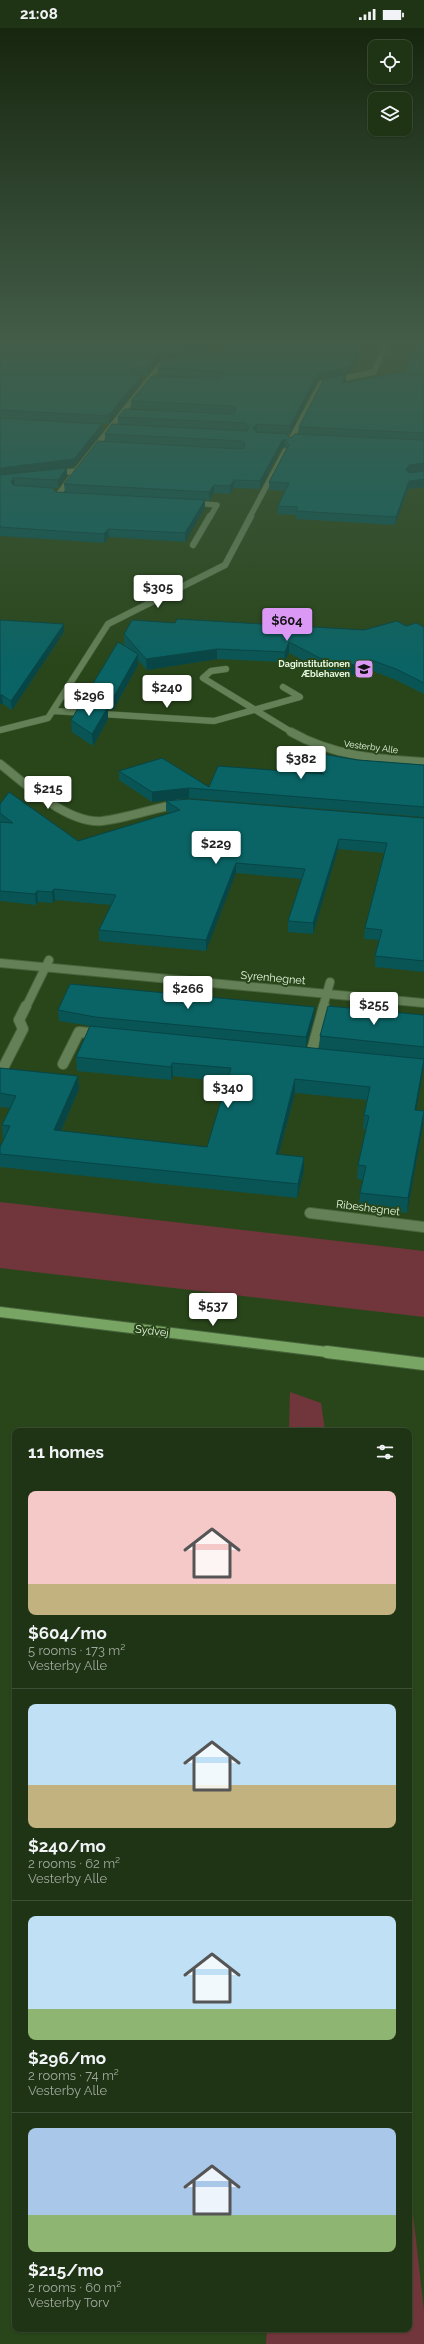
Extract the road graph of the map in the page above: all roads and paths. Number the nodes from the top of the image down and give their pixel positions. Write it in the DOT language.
graph roads {
  1 [pos="91,453"];
  2 [pos="284,453"];
  3 [pos="76,471"];
  4 [pos="46,474"];
  5 [pos="52,492"];
  6 [pos="59,492"];
  7 [pos="72,497"];
  8 [pos="184,503"];
  9 [pos="193,545"];
  10 [pos="226,669"];
  11 [pos="283,687"];
  12 [pos="254,710"];
  13 [pos="54,711"];
  14 [pos="0,730"];
  15 [pos="424,762"];
  16 [pos="0,764"];
  17 [pos="189,803"];
  18 [pos="0,963"];
  19 [pos="47,963"];
  20 [pos="330,982"];
  21 [pos="326,994"];
  22 [pos="424,1003"];
  23 [pos="110,1035"];
  24 [pos="298,1053"];
  25 [pos="63,1064"];
  26 [pos="2,1071"];
  27 [pos="310,1213"];
  28 [pos="424,1227"];
  29 [pos="0,1312"];
  30 [pos="424,1364"];
  1 -- 3 [label="street"];
  2 -- 13 [label="street"];
  3 -- 4 [label="street"];
  3 -- 6 [label="street"];
  5 -- 6 [label="street"];
  6 -- 7 [label="street"];
  8 -- 9 [label="street"];
  10 -- 12 [label="street, Vesterby Alle"];
  11 -- 12 [label="street"];
  12 -- 13 [label="street"];
  12 -- 15 [label="street, Vesterby Alle"];
  13 -- 14 [label="street"];
  16 -- 17 [label="street"];
  18 -- 19 [label="street, Syrenhegnet"];
  19 -- 21 [label="street, Syrenhegnet"];
  19 -- 26 [label="street"];
  20 -- 21 [label="street"];
  21 -- 22 [label="street, Syrenhegnet"];
  21 -- 24 [label="street"];
  23 -- 25 [label="street"];
  27 -- 28 [label="street, Ribeshegnet"];
  29 -- 30 [label="main road, Sydvej"];
}
